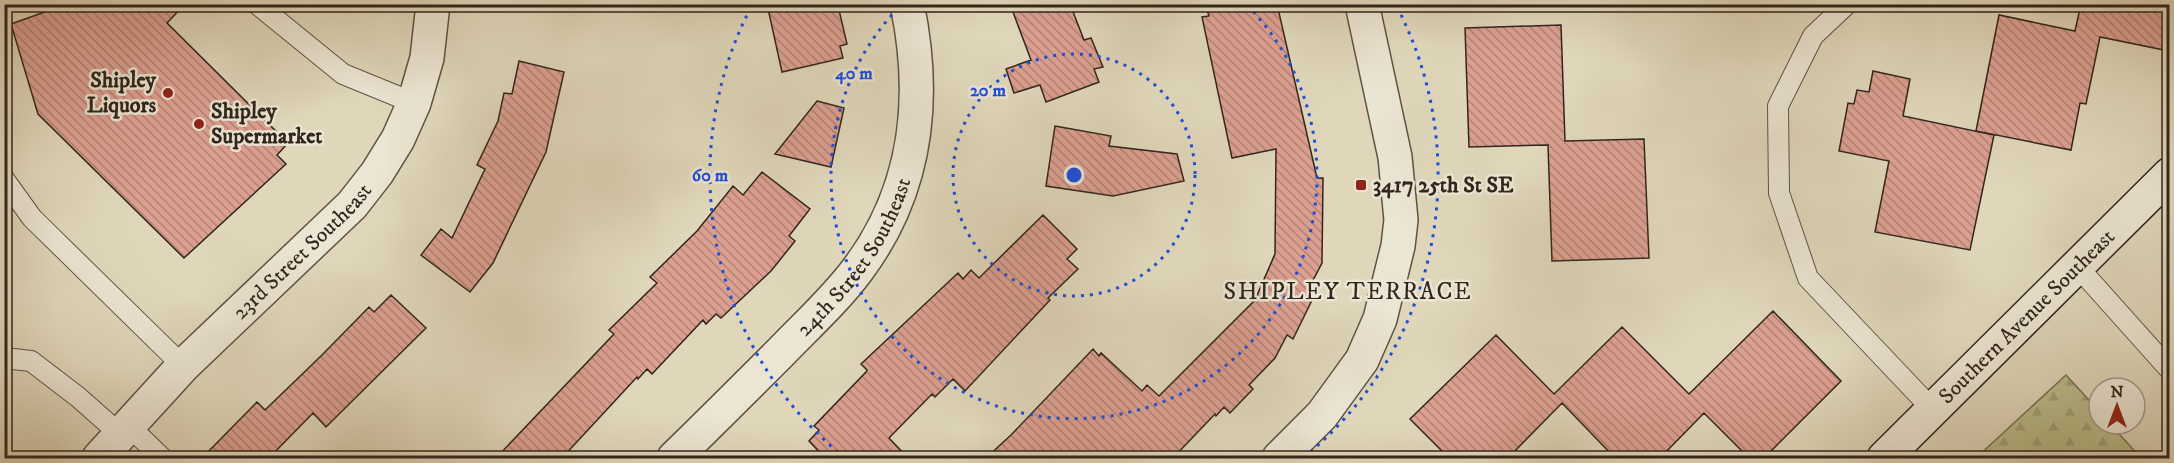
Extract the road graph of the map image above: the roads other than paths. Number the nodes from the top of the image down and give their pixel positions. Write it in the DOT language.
graph roads {
  1 [pos="256,4"];
  2 [pos="432,4"];
  3 [pos="907,4"];
  4 [pos="1362,4"];
  5 [pos="1847,4"];
  6 [pos="414,103"];
  7 [pos="2169,174"];
  8 [pos="4,179"];
  9 [pos="2078,266"];
  10 [pos="2166,356"];
  11 [pos="4,357"];
  12 [pos="183,366"];
  13 [pos="1933,410"];
  14 [pos="117,440"];
  15 [pos="162,459"];
  16 [pos="674,459"];
  17 [pos="1278,459"];
  18 [pos="1884,459"];
  1 -- 6 [label="lane"];
  2 -- 6 [label="street, 23rd Street Southeast"];
  3 -- 16 [label="street, 24th Street Southeast"];
  4 -- 17 [label="street"];
  5 -- 13 [label="lane"];
  6 -- 12 [label="street, 23rd Street Southeast"];
  7 -- 9 [label="street, Southern Avenue Southeast"];
  8 -- 12 [label="lane"];
  9 -- 10 [label="lane"];
  9 -- 13 [label="street, Southern Avenue Southeast"];
  11 -- 14 [label="lane"];
  12 -- 14 [label="street, 23rd Street Southeast"];
  13 -- 18 [label="street, Southern Avenue Southeast"];
  14 -- 15 [label="lane"];
}
